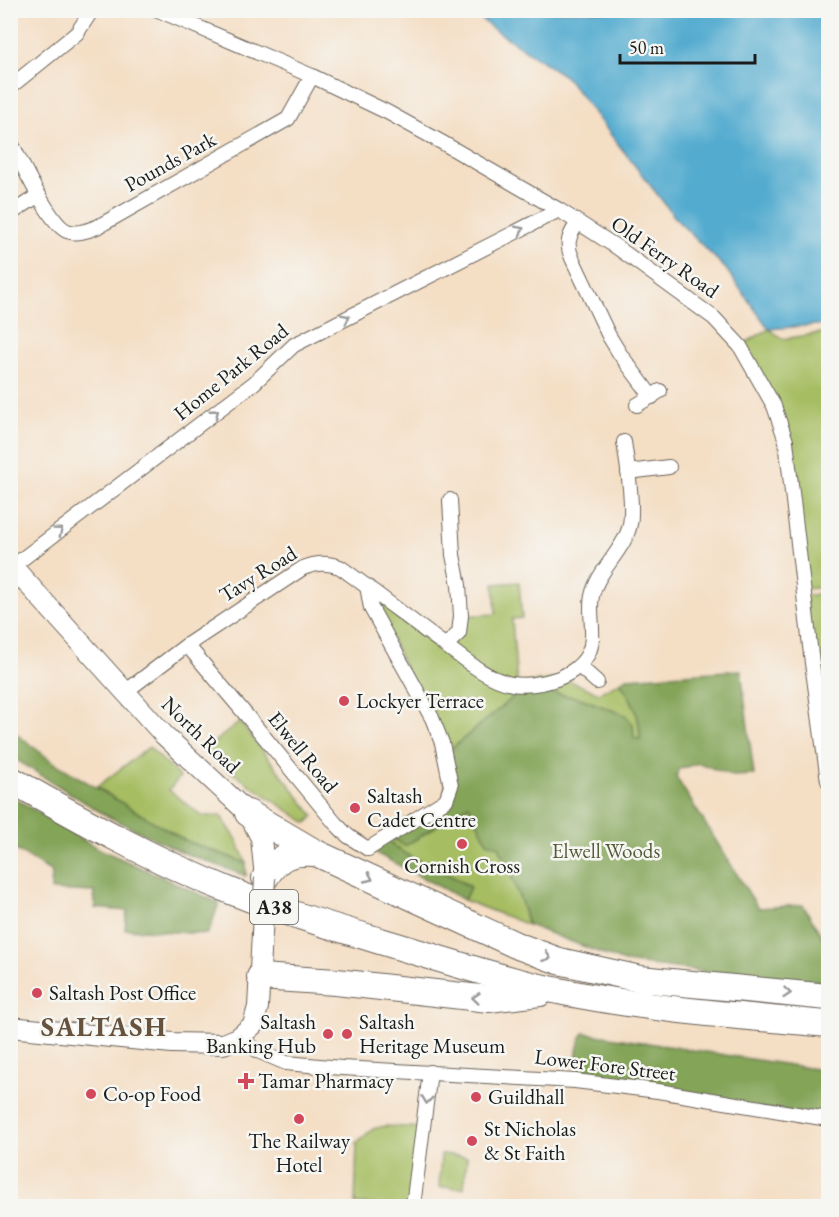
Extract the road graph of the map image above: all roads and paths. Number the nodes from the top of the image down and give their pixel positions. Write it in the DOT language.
graph roads {
  1 [pos="92,10"];
  2 [pos="158,10"];
  3 [pos="312,76"];
  4 [pos="10,87"];
  5 [pos="10,141"];
  6 [pos="39,195"];
  7 [pos="559,210"];
  8 [pos="10,214"];
  9 [pos="578,223"];
  10 [pos="637,405"];
  11 [pos="624,442"];
  12 [pos="669,467"];
  13 [pos="628,472"];
  14 [pos="450,500"];
  15 [pos="12,565"];
  16 [pos="367,586"];
  17 [pos="186,645"];
  18 [pos="446,645"];
  19 [pos="579,666"];
  20 [pos="597,682"];
  21 [pos="125,692"];
  22 [pos="10,779"];
  23 [pos="828,781"];
  24 [pos="248,813"];
  25 [pos="316,853"];
  26 [pos="265,878"];
  27 [pos="260,977"];
  28 [pos="555,991"];
  29 [pos="828,997"];
  30 [pos="828,1024"];
  31 [pos="10,1027"];
  32 [pos="238,1038"];
  33 [pos="430,1072"];
  34 [pos="828,1119"];
  35 [pos="413,1206"];
  1 -- 4 [label="street"];
  2 -- 3 [label="street, Old Ferry Road"];
  3 -- 6 [label="street, Pounds Park"];
  3 -- 7 [label="street, Old Ferry Road"];
  5 -- 6 [label="street, Pounds Park"];
  6 -- 8 [label="street"];
  7 -- 9 [label="street, Old Ferry Road"];
  15 -- 7 [label="street, Home Park Road, one-way"];
  9 -- 10 [label="street"];
  9 -- 23 [label="street, Old Ferry Road"];
  11 -- 13 [label="street"];
  12 -- 13 [label="street"];
  13 -- 19 [label="street"];
  14 -- 18 [label="street"];
  15 -- 21 [label="main road, North Road"];
  16 -- 17 [label="street, Tavy Road"];
  16 -- 17 [label="street, Elwell Road"];
  16 -- 18 [label="street, Tavy Road"];
  17 -- 21 [label="street, Tavy Road"];
  18 -- 19 [label="street, Tavy Road"];
  19 -- 20 [label="street"];
  21 -- 24 [label="main road, North Road"];
  22 -- 28 [label="highway, A38"];
  24 -- 25 [label="highway, A38"];
  24 -- 26 [label="main road, North Road"];
  25 -- 26 [label="highway, A38"];
  25 -- 29 [label="highway, A38, one-way"];
  26 -- 27 [label="main road, North Road, bridge"];
  28 -- 27 [label="highway, A38, one-way"];
  27 -- 32 [label="main road, North Road"];
  28 -- 30 [label="highway, A38"];
  31 -- 32 [label="main road"];
  32 -- 33 [label="street, Lower Fore Street"];
  33 -- 34 [label="street, Lower Fore Street"];
  33 -- 35 [label="street, one-way"];
}
